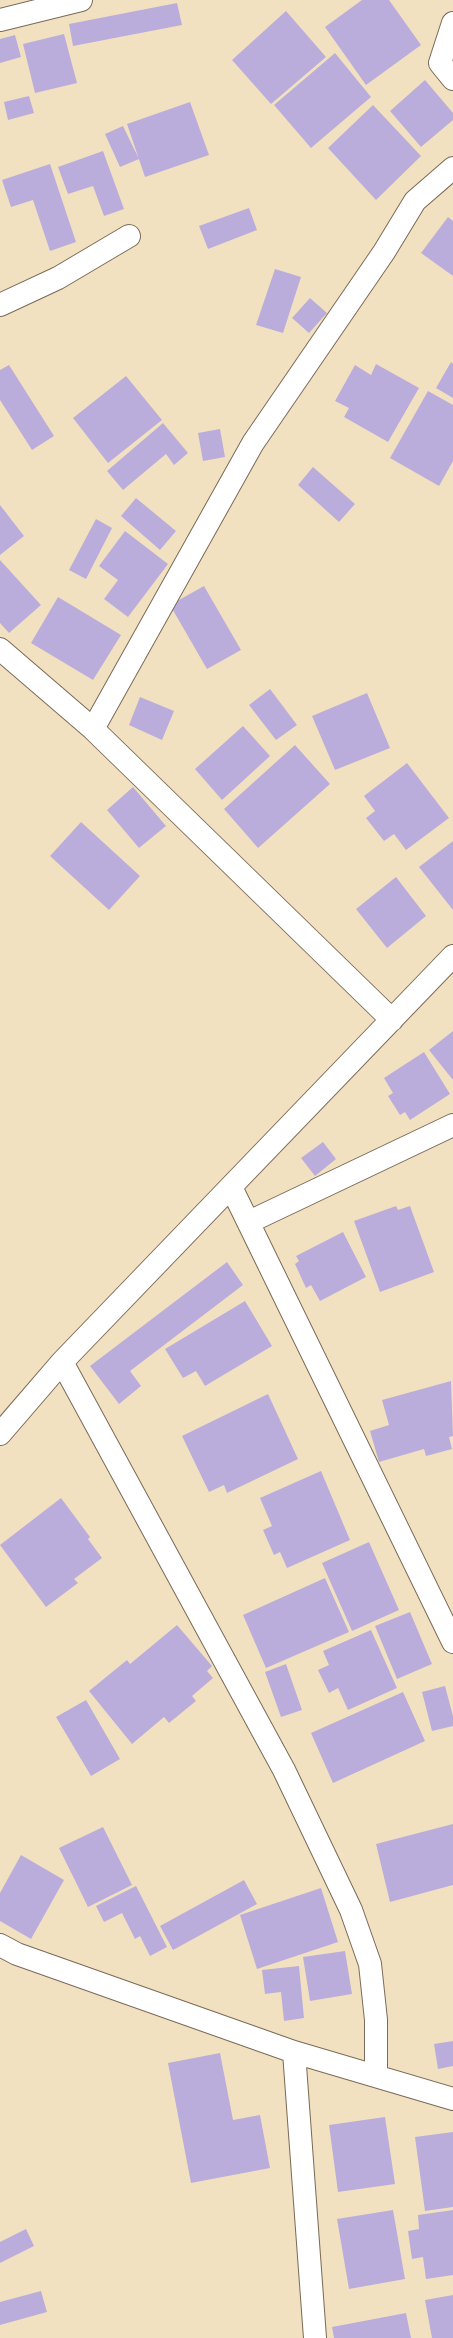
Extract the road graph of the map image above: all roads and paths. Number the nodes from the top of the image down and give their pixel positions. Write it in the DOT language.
graph roads {
  1 [pos="81,0"];
  2 [pos="0,20"];
  3 [pos="453,23"];
  4 [pos="453,80"];
  5 [pos="453,168"];
  6 [pos="129,236"];
  7 [pos="0,306"];
  8 [pos="0,649"];
  9 [pos="93,729"];
  10 [pos="453,956"];
  11 [pos="392,1020"];
  12 [pos="453,1125"];
  13 [pos="231,1187"];
  14 [pos="249,1222"];
  15 [pos="62,1362"];
  16 [pos="0,1434"];
  17 [pos="453,1642"];
  18 [pos="6,1954"];
  19 [pos="294,2052"];
  20 [pos="376,2076"];
  21 [pos="453,2099"];
  22 [pos="315,2338"];
  1 -- 2 [label="street"];
  3 -- 4 [label="street"];
  5 -- 9 [label="street"];
  6 -- 7 [label="street"];
  8 -- 9 [label="street"];
  9 -- 11 [label="street"];
  10 -- 11 [label="street"];
  11 -- 13 [label="street"];
  12 -- 14 [label="street"];
  13 -- 14 [label="street"];
  13 -- 15 [label="street"];
  14 -- 17 [label="street"];
  15 -- 16 [label="street"];
  15 -- 20 [label="street"];
  18 -- 19 [label="street"];
  19 -- 20 [label="street"];
  19 -- 22 [label="street"];
  20 -- 21 [label="street"];
}
